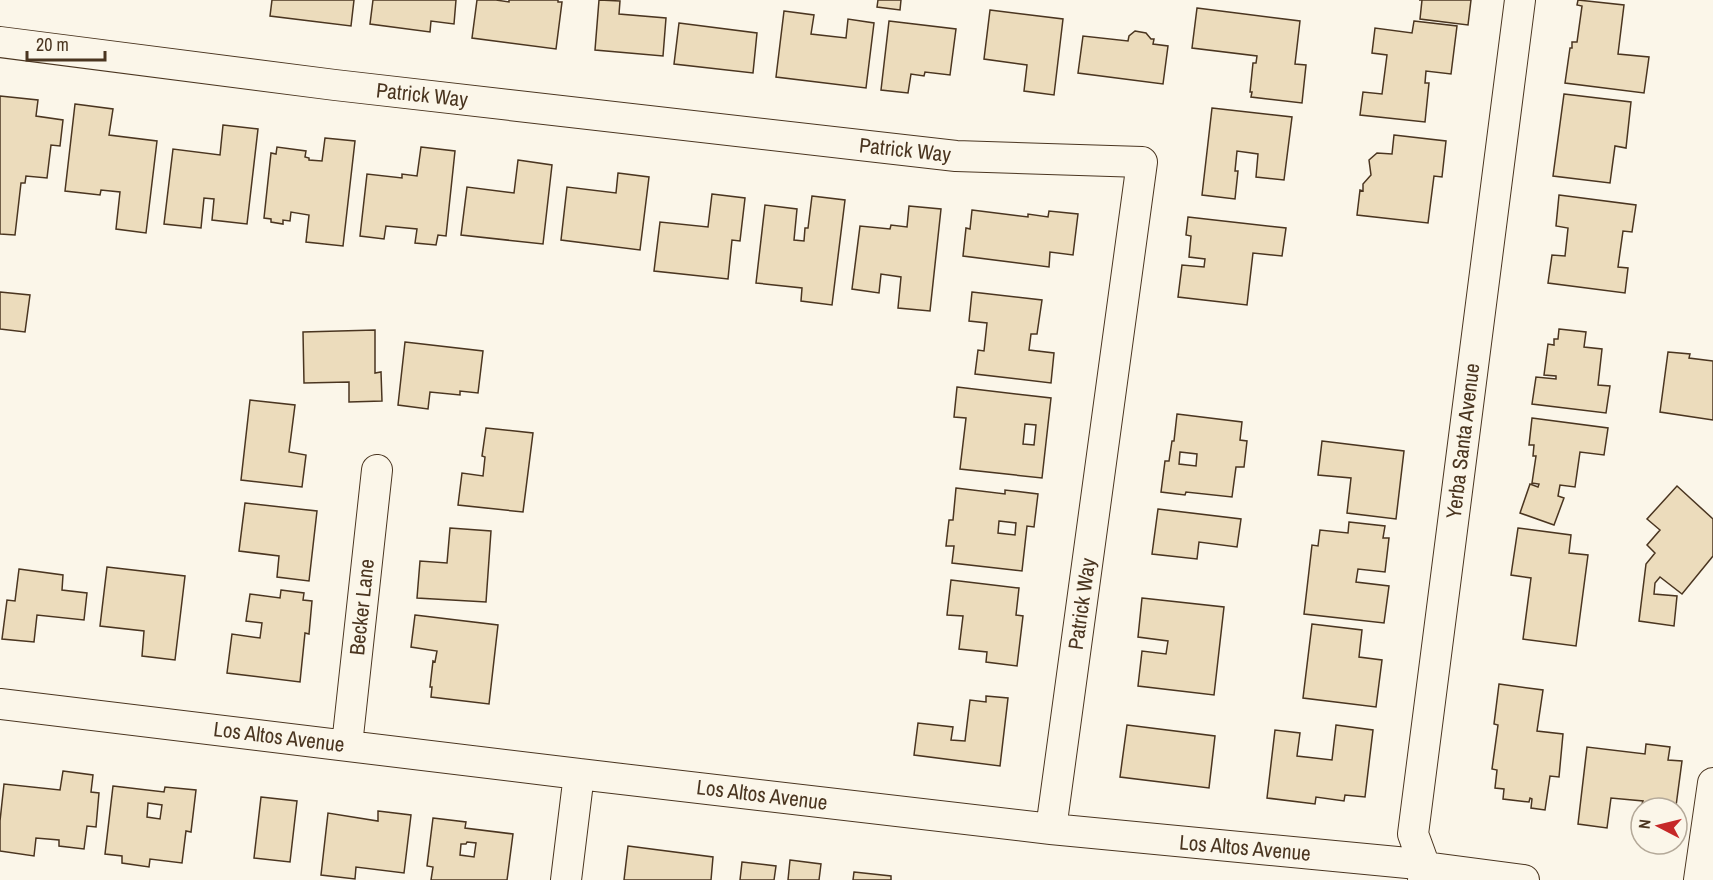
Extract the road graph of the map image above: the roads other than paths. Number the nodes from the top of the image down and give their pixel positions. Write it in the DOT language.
graph roads {
  1 [pos="1520,0"];
  2 [pos="0,42"];
  3 [pos="377,470"];
  4 [pos="0,704"];
  5 [pos="346,745"];
  6 [pos="579,774"];
  7 [pos="1713,783"];
  8 [pos="1051,829"];
  9 [pos="1424,874"];
  10 [pos="566,880"];
  11 [pos="1524,880"];
  12 [pos="1699,880"];
  1 -- 9 [label="street, Yerba Santa Avenue"];
  2 -- 8 [label="street, Patrick Way"];
  3 -- 5 [label="street, Becker Lane"];
  4 -- 5 [label="street, Los Altos Avenue"];
  5 -- 6 [label="street, Los Altos Avenue"];
  6 -- 8 [label="street, Los Altos Avenue"];
  6 -- 10 [label="street"];
  7 -- 12 [label="street"];
  8 -- 9 [label="street, Los Altos Avenue"];
  9 -- 11 [label="street, Los Altos Avenue"];
}
